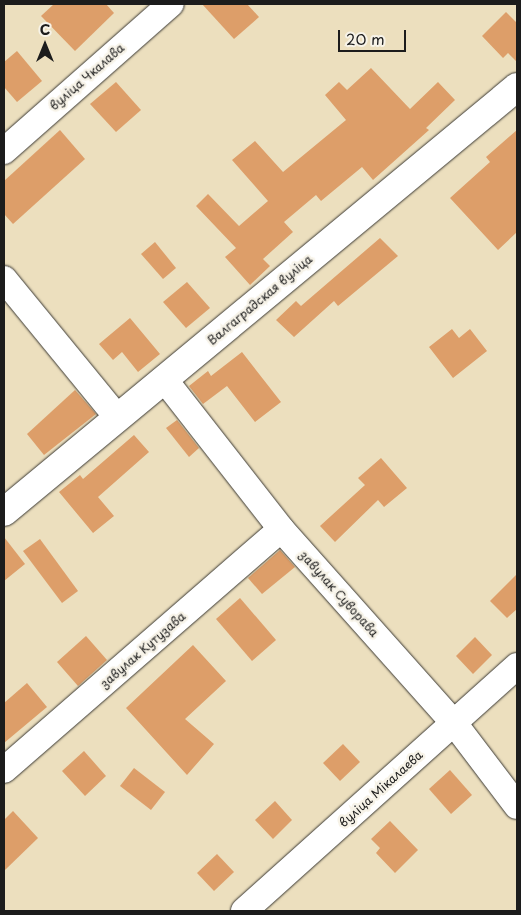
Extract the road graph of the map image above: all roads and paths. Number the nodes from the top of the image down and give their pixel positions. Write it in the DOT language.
graph roads {
  1 [pos="171,4"];
  2 [pos="517,87"];
  3 [pos="4,151"];
  4 [pos="4,279"];
  5 [pos="164,379"];
  6 [pos="117,417"];
  7 [pos="4,512"];
  8 [pos="281,529"];
  9 [pos="517,666"];
  10 [pos="454,723"];
  11 [pos="4,770"];
  12 [pos="517,806"];
  13 [pos="244,911"];
  1 -- 3 [label="street, вуліца Чкалава"];
  2 -- 5 [label="street, Валгаградская вуліца"];
  4 -- 6 [label="street"];
  5 -- 6 [label="street, Валгаградская вуліца"];
  5 -- 8 [label="street, завулак Суворава"];
  6 -- 7 [label="street, Валгаградская вуліца"];
  8 -- 10 [label="street, завулак Суворава"];
  8 -- 11 [label="street, завулак Кутузава"];
  9 -- 10 [label="street, вуліца Мікалаева"];
  10 -- 12 [label="street, завулак Суворава"];
  10 -- 13 [label="street, вуліца Мікалаева"];
}
